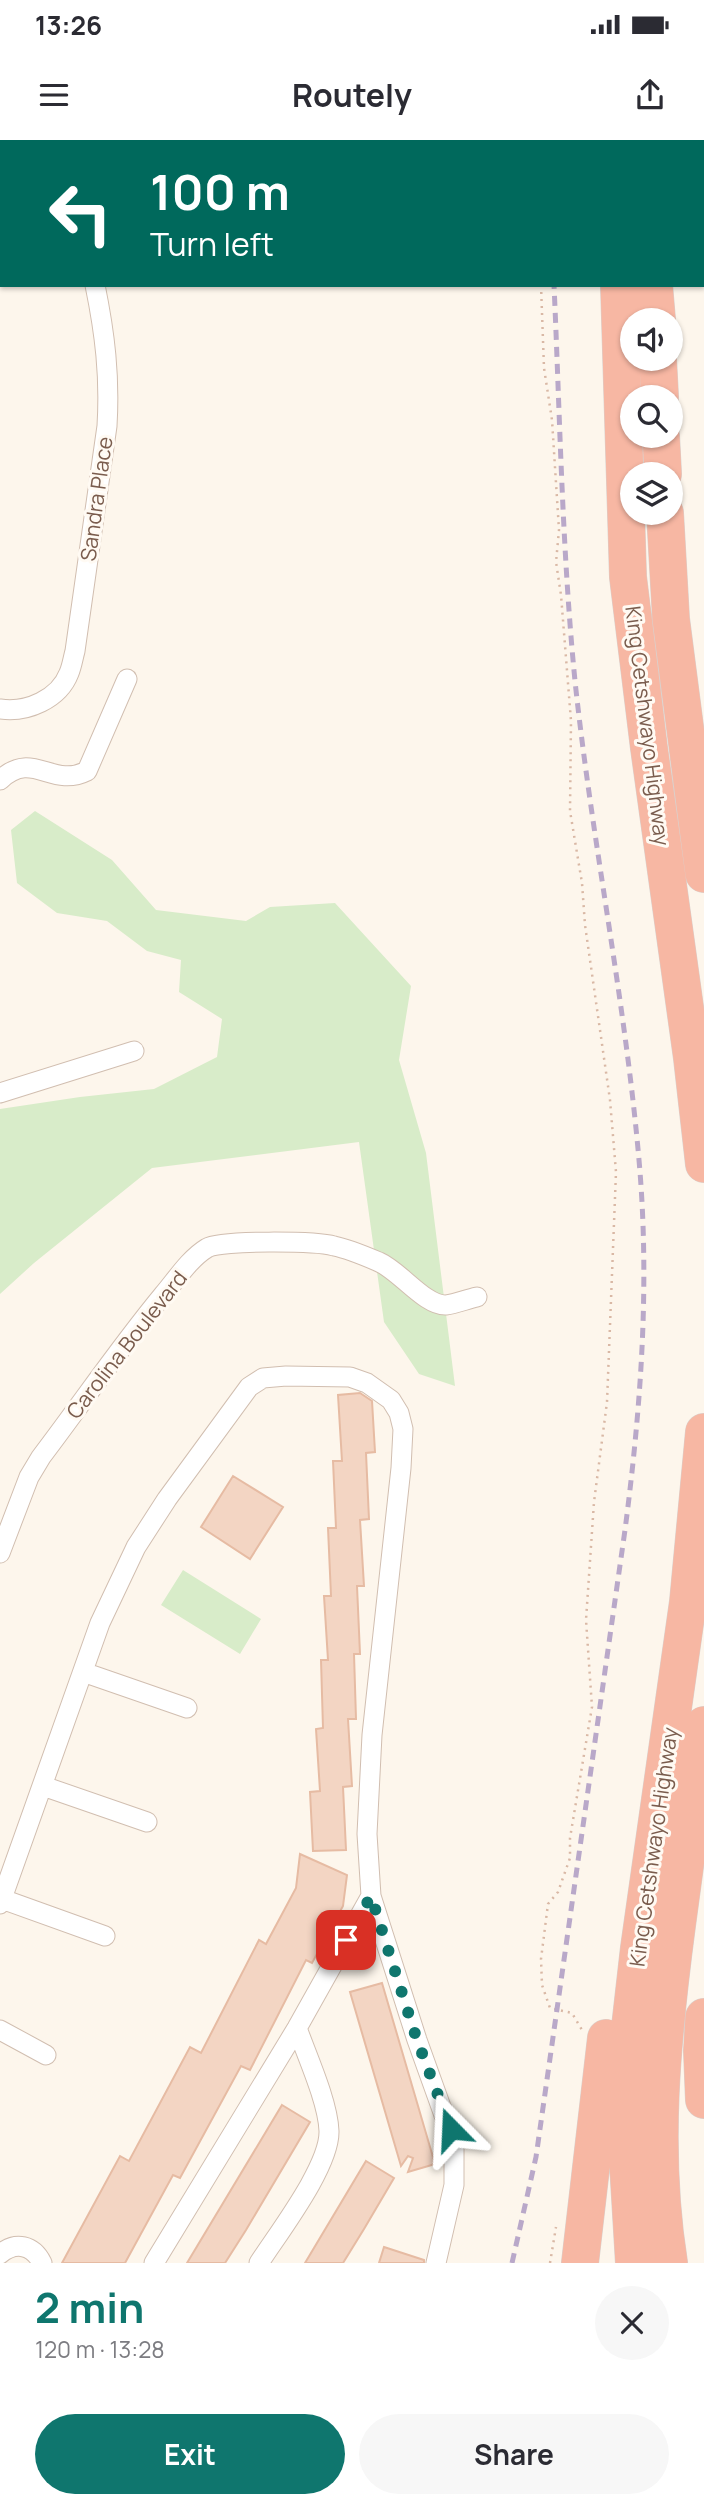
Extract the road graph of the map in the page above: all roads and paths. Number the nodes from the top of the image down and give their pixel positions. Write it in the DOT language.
graph roads {
  1 [pos="94,287"];
  2 [pos="541,287"];
  3 [pos="620,287"];
  4 [pos="654,287"];
  5 [pos="656,308"];
  6 [pos="666,525"];
  7 [pos="127,679"];
  8 [pos="0,709"];
  9 [pos="0,780"];
  10 [pos="704,874"];
  11 [pos="135,1051"];
  12 [pos="0,1093"];
  13 [pos="704,1164"];
  14 [pos="477,1297"];
  15 [pos="704,1432"];
  16 [pos="693,1534"];
  17 [pos="0,1553"];
  18 [pos="83,1672"];
  19 [pos="187,1708"];
  20 [pos="704,1725"];
  21 [pos="43,1786"];
  22 [pos="147,1822"];
  23 [pos="371,1896"];
  24 [pos="1,1902"];
  25 [pos="105,1937"];
  26 [pos="704,2017"];
  27 [pos="297,2028"];
  28 [pos="0,2030"];
  29 [pos="582,2030"];
  30 [pos="46,2055"];
  31 [pos="704,2100"];
  32 [pos="0,2254"];
  33 [pos="42,2263"];
  34 [pos="154,2263"];
  35 [pos="260,2263"];
  36 [pos="436,2263"];
  37 [pos="580,2263"];
  38 [pos="634,2263"];
  39 [pos="668,2263"];
  1 -- 8 [label="street, Sandra Place"];
  2 -- 29 [label="path"];
  3 -- 13 [label="highway, King Cetshwayo Highway"];
  4 -- 5 [label="highway"];
  6 -- 10 [label="highway, King Cetshwayo Highway"];
  7 -- 9 [label="street"];
  11 -- 12 [label="street"];
  14 -- 17 [label="street, Carolina Boulevard"];
  15 -- 16 [label="highway, King Cetshwayo Highway"];
  16 -- 37 [label="highway"];
  16 -- 38 [label="highway, King Cetshwayo Highway"];
  18 -- 19 [label="street"];
  18 -- 21 [label="street"];
  18 -- 23 [label="street"];
  20 -- 39 [label="highway, King Cetshwayo Highway"];
  21 -- 22 [label="street"];
  21 -- 24 [label="street"];
  23 -- 27 [label="street"];
  23 -- 36 [label="street"];
  24 -- 25 [label="street"];
  26 -- 31 [label="highway"];
  27 -- 34 [label="street"];
  27 -- 35 [label="street"];
  28 -- 30 [label="street"];
  32 -- 33 [label="street"];
}
